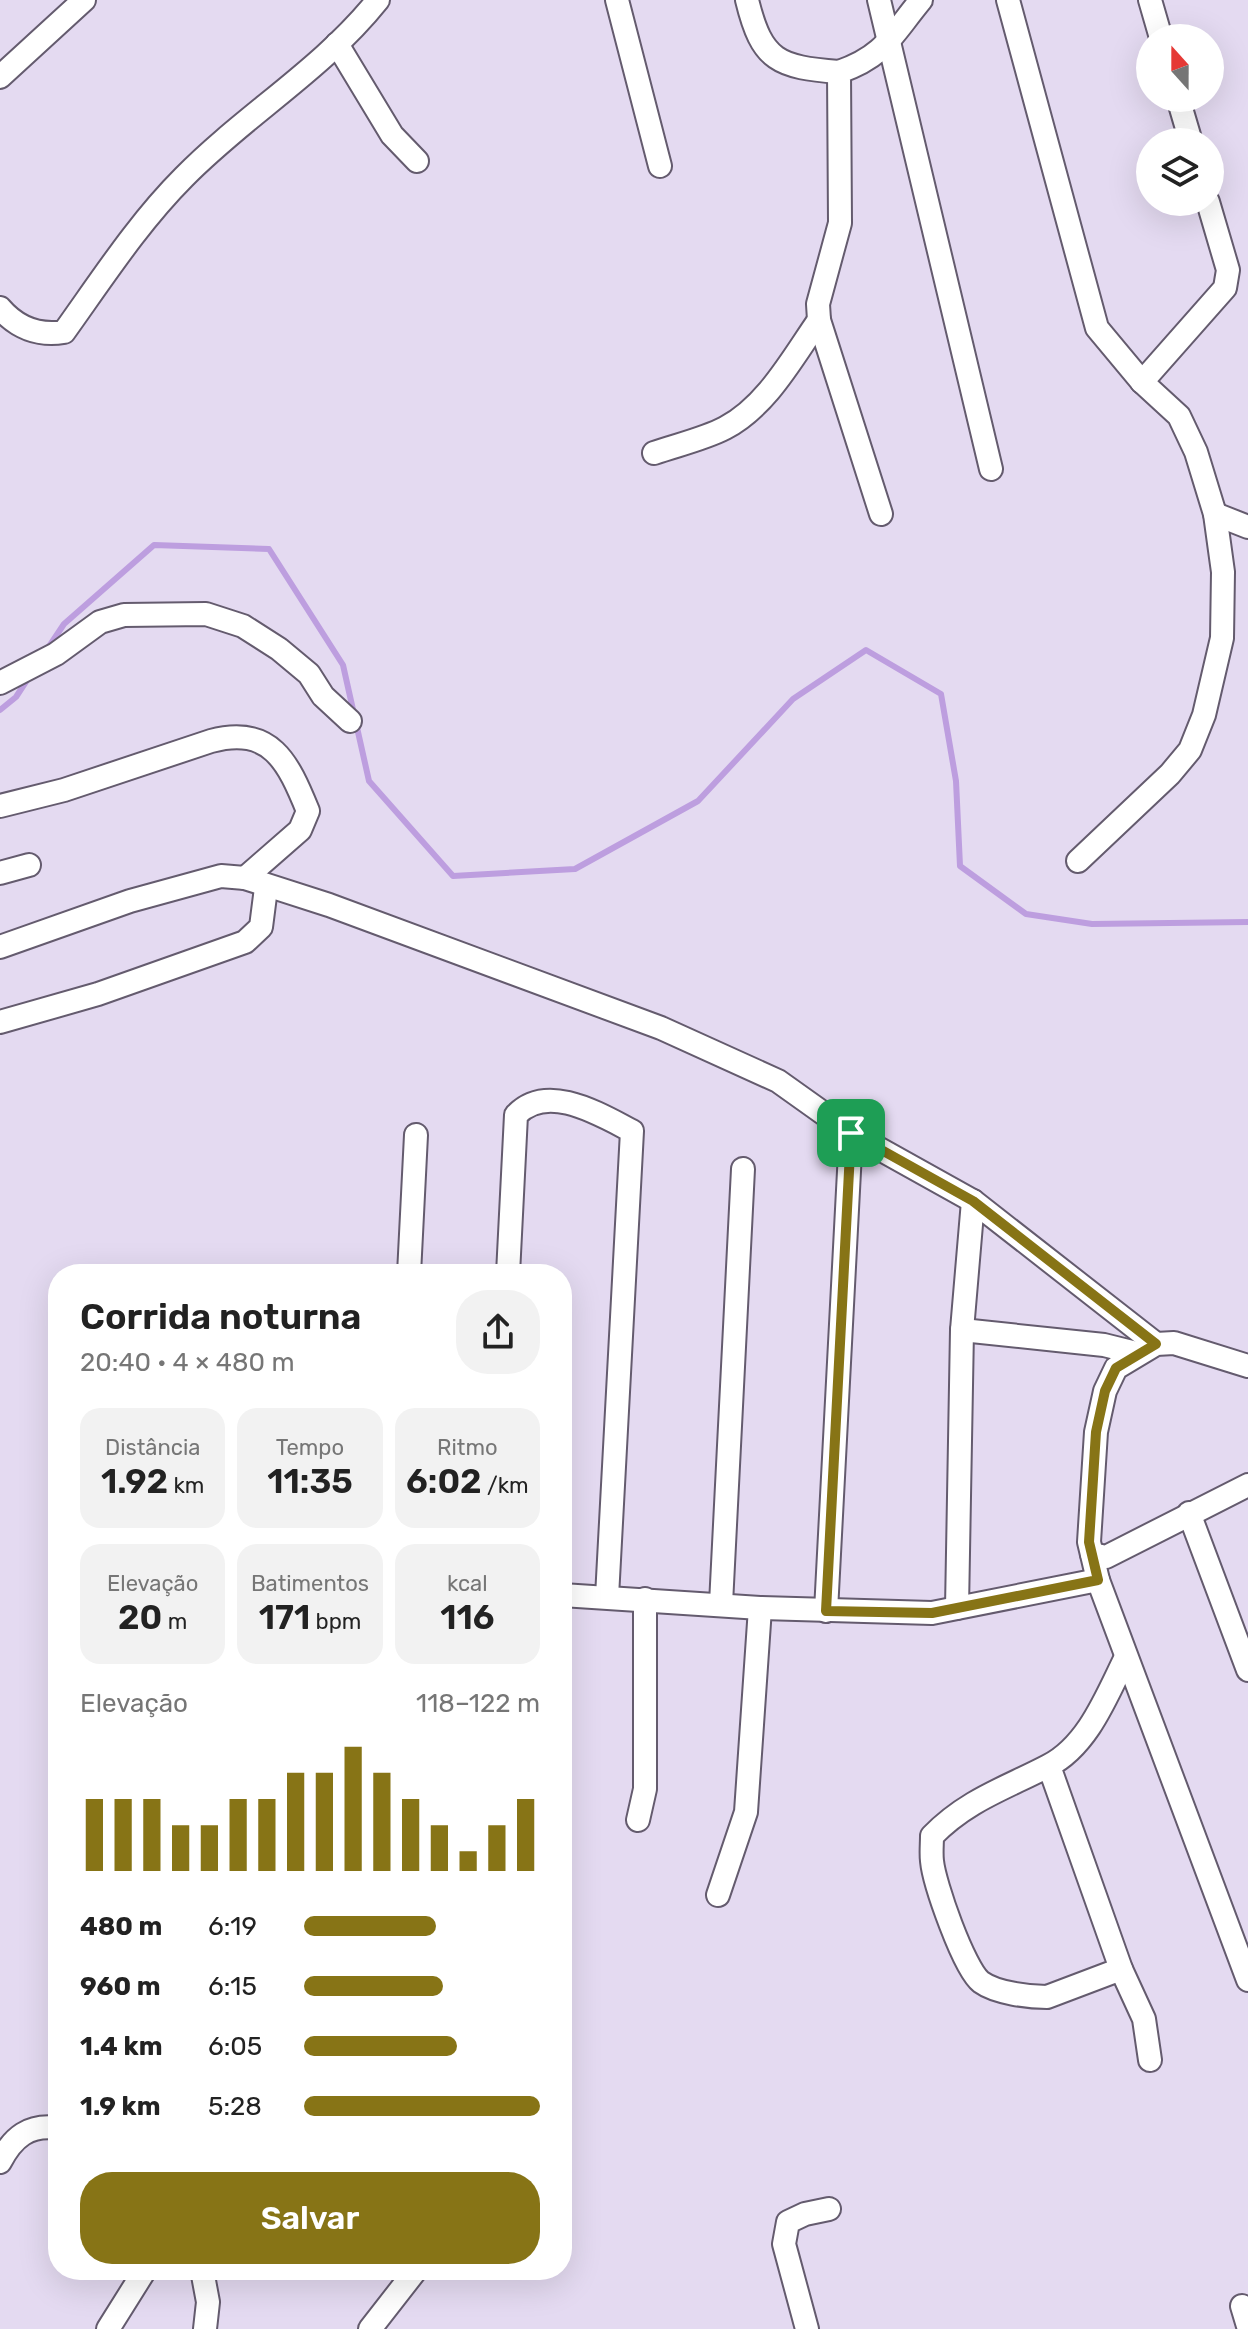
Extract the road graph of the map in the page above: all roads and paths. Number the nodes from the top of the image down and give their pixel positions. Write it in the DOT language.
graph roads {
  1 [pos="84,0"];
  2 [pos="378,0"];
  3 [pos="617,0"];
  4 [pos="747,0"];
  5 [pos="879,0"];
  6 [pos="921,0"];
  7 [pos="1008,0"];
  8 [pos="1150,0"];
  9 [pos="1157,24"];
  10 [pos="337,44"];
  11 [pos="889,44"];
  12 [pos="839,72"];
  13 [pos="0,77"];
  14 [pos="417,161"];
  15 [pos="660,166"];
  16 [pos="1212,216"];
  17 [pos="0,308"];
  18 [pos="819,320"];
  19 [pos="1142,382"];
  20 [pos="654,453"];
  21 [pos="991,469"];
  22 [pos="881,514"];
  23 [pos="1215,514"];
  24 [pos="1248,527"];
  25 [pos="0,683"];
  26 [pos="350,721"];
  27 [pos="0,806"];
  28 [pos="1078,861"];
  29 [pos="29,865"];
  30 [pos="0,873"];
  31 [pos="245,878"];
  32 [pos="266,888"];
  33 [pos="0,947"];
  34 [pos="0,1022"];
  35 [pos="851,1133"];
  36 [pos="416,1135"];
  37 [pos="743,1169"];
  38 [pos="973,1201"];
  39 [pos="410,1264"];
  40 [pos="509,1264"];
  41 [pos="962,1330"];
  42 [pos="1146,1348"];
  43 [pos="1248,1366"];
  44 [pos="1248,1485"];
  45 [pos="1189,1513"];
  46 [pos="1092,1554"];
  47 [pos="1098,1580"];
  48 [pos="572,1595"];
  49 [pos="607,1597"];
  50 [pos="645,1599"];
  51 [pos="721,1604"];
  52 [pos="760,1608"];
  53 [pos="957,1608"];
  54 [pos="826,1611"];
  55 [pos="1126,1657"];
  56 [pos="1248,1670"];
  57 [pos="1049,1766"];
  58 [pos="638,1820"];
  59 [pos="718,1895"];
  60 [pos="1121,1969"];
  61 [pos="1248,1980"];
  62 [pos="1150,2060"];
  63 [pos="48,2128"];
  64 [pos="0,2162"];
  65 [pos="829,2209"];
  66 [pos="139,2280"];
  67 [pos="204,2280"];
  68 [pos="408,2280"];
  69 [pos="108,2329"];
  70 [pos="205,2329"];
  71 [pos="370,2329"];
  72 [pos="807,2329"];
  1 -- 13 [label="street"];
  2 -- 10 [label="street"];
  3 -- 15 [label="street"];
  4 -- 12 [label="street"];
  5 -- 11 [label="street"];
  6 -- 11 [label="street"];
  7 -- 19 [label="street"];
  8 -- 9 [label="street"];
  10 -- 14 [label="street"];
  10 -- 17 [label="street"];
  11 -- 12 [label="street"];
  11 -- 21 [label="street"];
  12 -- 18 [label="street"];
  16 -- 19 [label="street"];
  18 -- 20 [label="street"];
  18 -- 22 [label="street"];
  19 -- 23 [label="street"];
  23 -- 24 [label="street"];
  23 -- 28 [label="street"];
  25 -- 26 [label="street"];
  27 -- 31 [label="street"];
  29 -- 30 [label="street"];
  31 -- 32 [label="street"];
  31 -- 33 [label="street"];
  32 -- 34 [label="street"];
  32 -- 35 [label="street"];
  35 -- 38 [label="street"];
  35 -- 54 [label="street"];
  36 -- 39 [label="street"];
  37 -- 51 [label="street"];
  38 -- 41 [label="street"];
  38 -- 42 [label="street"];
  40 -- 49 [label="street"];
  41 -- 42 [label="street"];
  41 -- 53 [label="street"];
  42 -- 43 [label="street"];
  42 -- 46 [label="street"];
  44 -- 45 [label="street"];
  45 -- 46 [label="street"];
  45 -- 56 [label="street"];
  46 -- 47 [label="street"];
  47 -- 53 [label="street"];
  47 -- 55 [label="street"];
  48 -- 49 [label="street"];
  49 -- 50 [label="street"];
  50 -- 51 [label="street"];
  50 -- 58 [label="street"];
  51 -- 52 [label="street"];
  52 -- 54 [label="street"];
  52 -- 59 [label="street"];
  53 -- 54 [label="street"];
  55 -- 57 [label="street"];
  55 -- 61 [label="street"];
  57 -- 60 [label="street"];
  57 -- 60 [label="street"];
  60 -- 62 [label="street"];
  63 -- 64 [label="street"];
  65 -- 72 [label="street"];
  66 -- 69 [label="street"];
  67 -- 70 [label="street"];
  68 -- 71 [label="street"];
}
